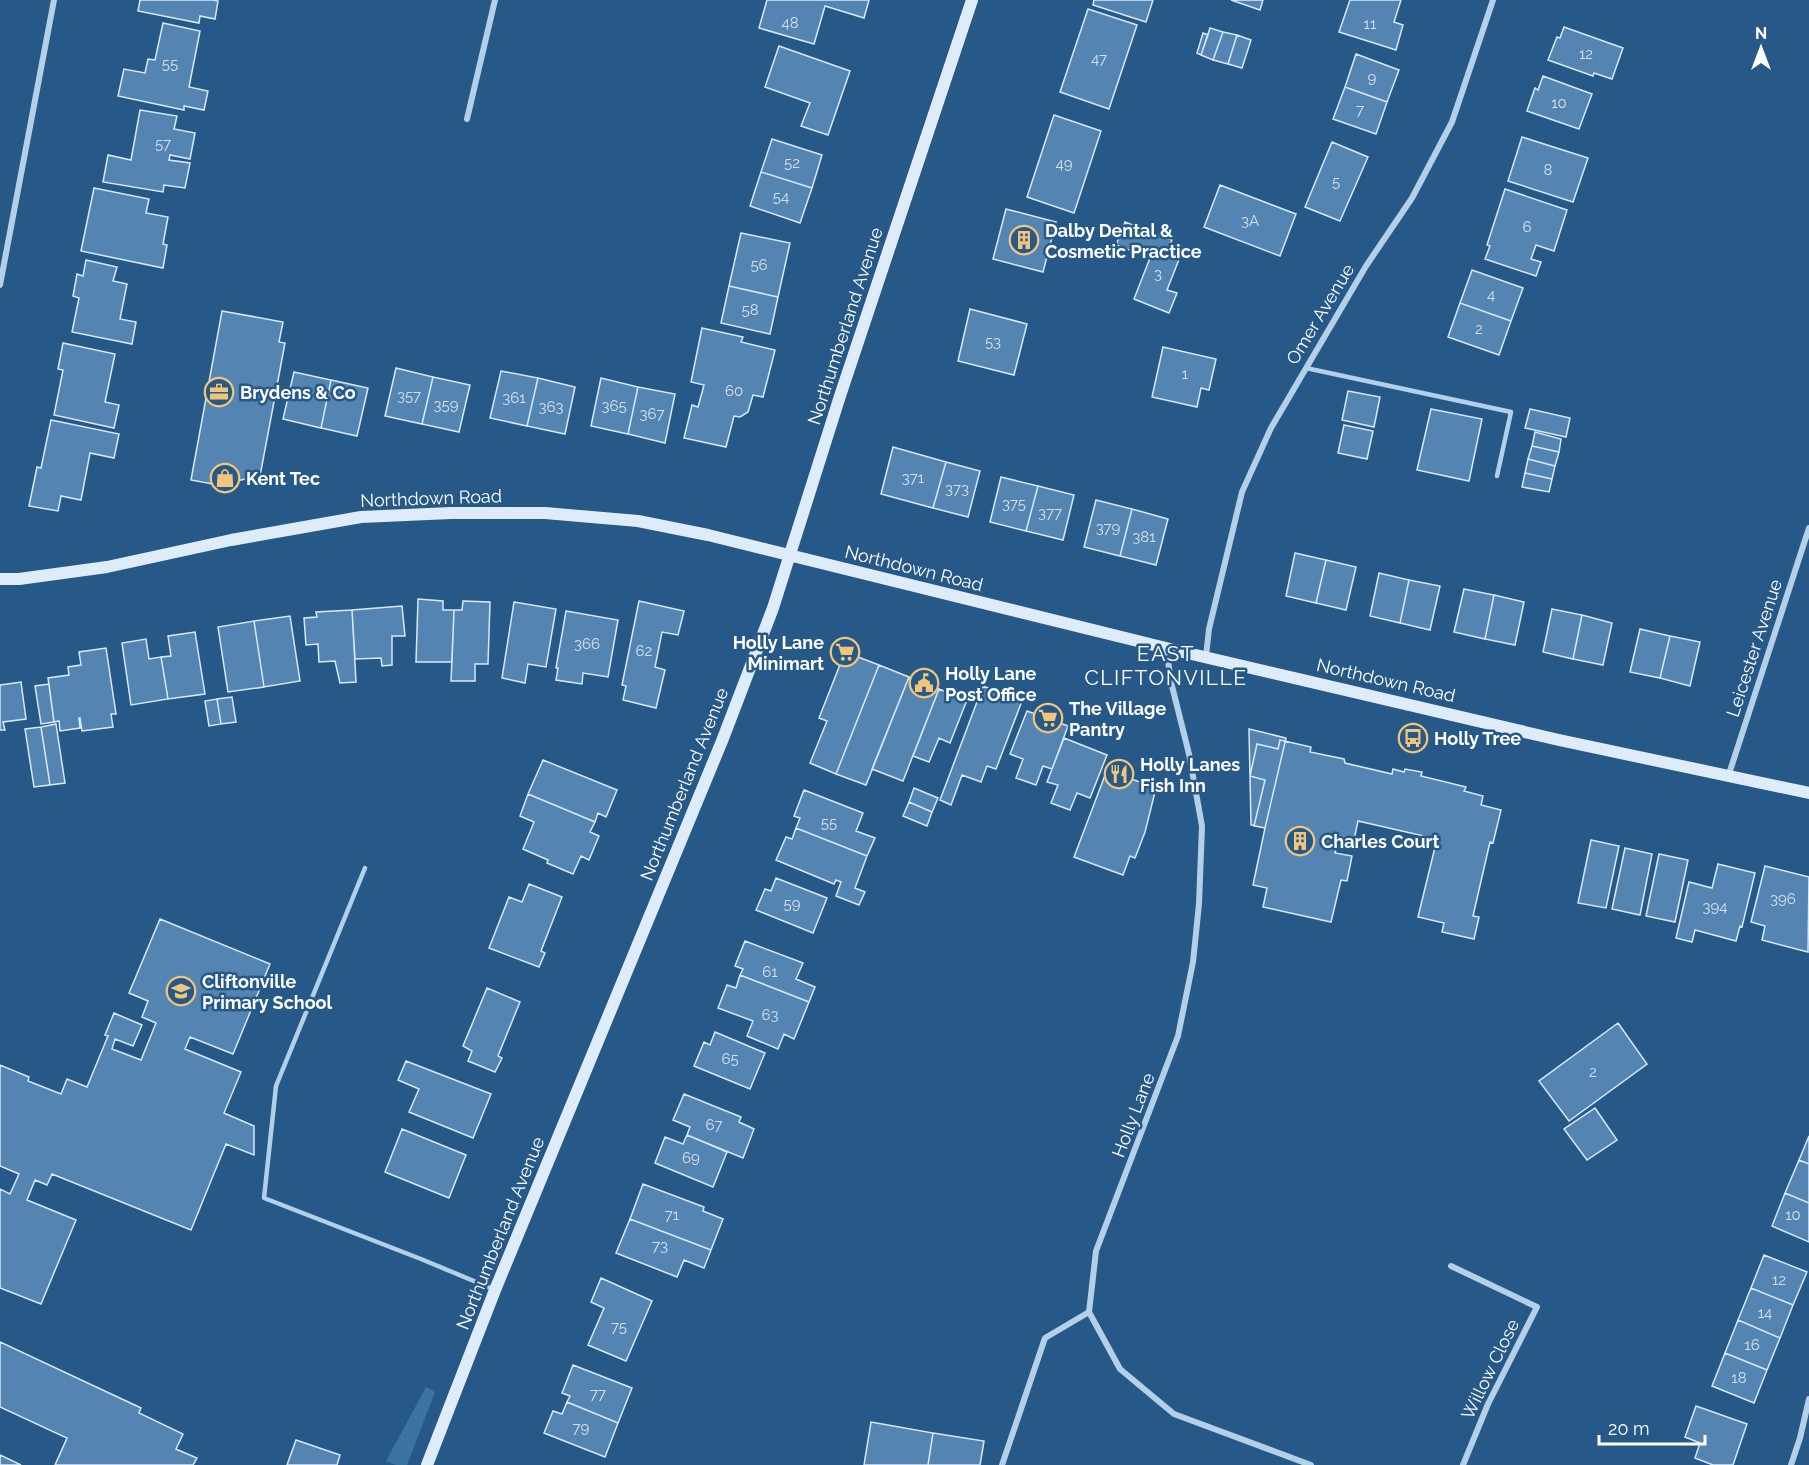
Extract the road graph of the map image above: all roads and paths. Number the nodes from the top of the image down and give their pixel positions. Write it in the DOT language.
graph roads {
  1 [pos="54,0"];
  2 [pos="495,0"];
  3 [pos="972,0"];
  4 [pos="1493,0"];
  5 [pos="467,119"];
  6 [pos="0,285"];
  7 [pos="1306,368"];
  8 [pos="1497,476"];
  9 [pos="1809,528"];
  10 [pos="789,555"];
  11 [pos="0,579"];
  12 [pos="1166,648"];
  13 [pos="1206,657"];
  14 [pos="1728,777"];
  15 [pos="1809,793"];
  16 [pos="365,868"];
  17 [pos="1451,1266"];
  18 [pos="495,1290"];
  19 [pos="1089,1312"];
  20 [pos="1809,1399"];
  21 [pos="428,1465"];
  22 [pos="1002,1465"];
  23 [pos="1311,1465"];
  24 [pos="1463,1465"];
  25 [pos="1791,1465"];
  1 -- 6 [label="street"];
  2 -- 5 [label="street"];
  3 -- 10 [label="main road, Northumberland Avenue"];
  4 -- 7 [label="street, Omer Avenue"];
  7 -- 8 [label="lane"];
  7 -- 13 [label="street, Omer Avenue"];
  9 -- 14 [label="street, Leicester Avenue"];
  10 -- 11 [label="main road, Northdown Road"];
  10 -- 12 [label="main road, Northdown Road"];
  10 -- 18 [label="main road, Northumberland Avenue"];
  12 -- 13 [label="main road, Northdown Road"];
  12 -- 19 [label="street, Holly Lane"];
  13 -- 14 [label="main road, Northdown Road"];
  14 -- 15 [label="main road, Northdown Road"];
  16 -- 18 [label="lane"];
  17 -- 24 [label="street, Willow Close"];
  18 -- 21 [label="main road, Northumberland Avenue"];
  19 -- 22 [label="street"];
  19 -- 23 [label="street"];
  20 -- 25 [label="street"];
}
